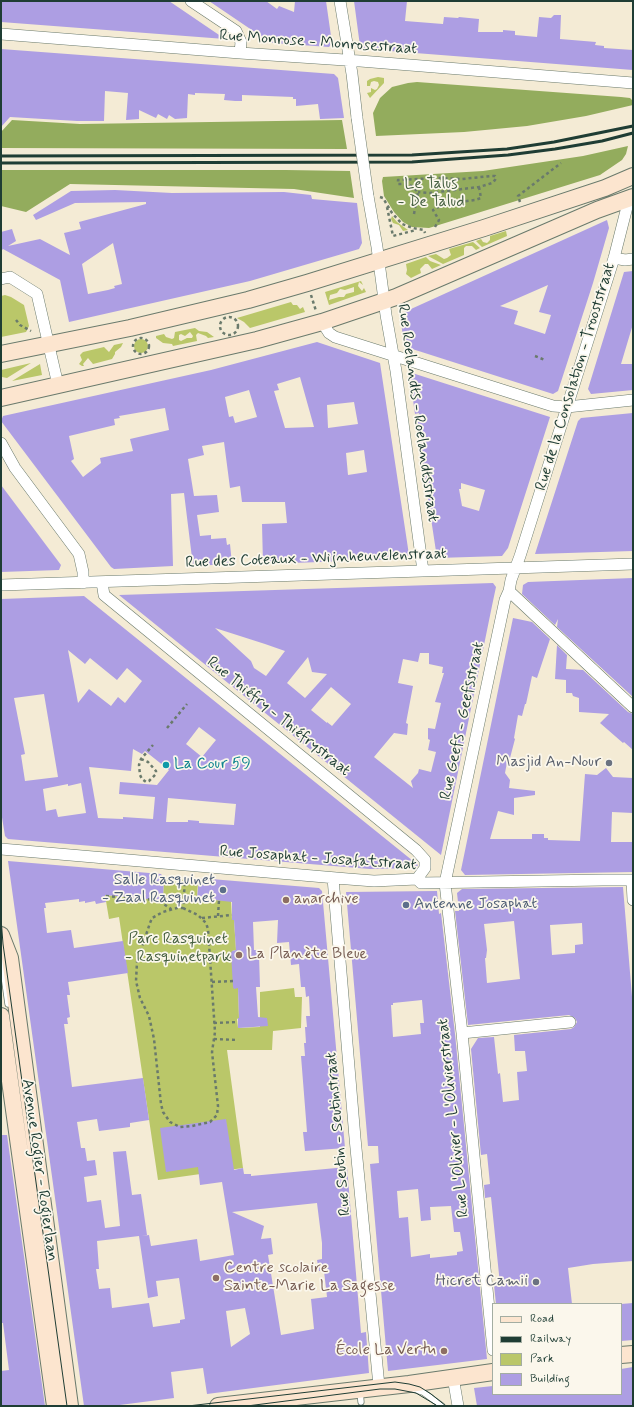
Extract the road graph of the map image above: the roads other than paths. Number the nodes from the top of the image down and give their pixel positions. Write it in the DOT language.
graph roads {
  1 [pos="191,1"];
  2 [pos="340,1"];
  3 [pos="1,34"];
  4 [pos="240,53"];
  5 [pos="349,60"];
  6 [pos="633,84"];
  7 [pos="633,176"];
  8 [pos="632,193"];
  9 [pos="614,258"];
  10 [pos="633,259"];
  11 [pos="379,260"];
  12 [pos="1,279"];
  13 [pos="384,301"];
  14 [pos="319,316"];
  15 [pos="49,344"];
  16 [pos="1,354"];
  17 [pos="393,356"];
  18 [pos="58,385"];
  19 [pos="1,398"];
  20 [pos="633,400"];
  21 [pos="567,407"];
  22 [pos="1,443"];
  23 [pos="1,460"];
  24 [pos="15,468"];
  25 [pos="633,564"];
  26 [pos="516,568"];
  27 [pos="423,571"];
  28 [pos="102,582"];
  29 [pos="83,583"];
  30 [pos="1,586"];
  31 [pos="509,591"];
  32 [pos="633,707"];
  33 [pos="1,849"];
  34 [pos="333,878"];
  35 [pos="418,879"];
  36 [pos="632,880"];
  37 [pos="445,883"];
  38 [pos="633,900"];
  39 [pos="1,935"];
  40 [pos="1,954"];
  41 [pos="5,1014"];
  42 [pos="570,1022"];
  43 [pos="462,1033"];
  44 [pos="44,1259"];
  45 [pos="492,1340"];
  46 [pos="633,1354"];
  47 [pos="622,1355"];
  48 [pos="492,1372"];
  49 [pos="453,1377"];
  50 [pos="387,1386"];
  51 [pos="241,1404"];
  52 [pos="55,1406"];
  53 [pos="65,1406"];
  54 [pos="70,1406"];
  55 [pos="218,1406"];
  56 [pos="442,1406"];
  57 [pos="458,1406"];
  1 -- 4 [label="street"];
  2 -- 5 [label="street, Rue Roelandts - Roelandtsstraat"];
  3 -- 4 [label="street, Rue Monrose - Monrosestraat"];
  4 -- 5 [label="street, Rue Monrose - Monrosestraat"];
  5 -- 6 [label="street, Rue Monrose - Monrosestraat"];
  5 -- 11 [label="street, Rue Roelandts - Roelandtsstraat, bridge"];
  7 -- 11 [label="street"];
  8 -- 9 [label="street, Rue de la Consolation - Trooststraat"];
  8 -- 13 [label="street"];
  9 -- 10 [label="street"];
  9 -- 21 [label="street, Rue de la Consolation - Trooststraat"];
  11 -- 13 [label="street, Rue Roelandts - Roelandtsstraat"];
  11 -- 15 [label="street"];
  12 -- 15 [label="street"];
  13 -- 14 [label="street"];
  13 -- 17 [label="street, Rue Roelandts - Roelandtsstraat"];
  14 -- 17 [label="street"];
  14 -- 18 [label="street"];
  15 -- 16 [label="street"];
  15 -- 18 [label="street"];
  17 -- 21 [label="street"];
  17 -- 27 [label="street, Rue Roelandts - Roelandtsstraat"];
  18 -- 19 [label="street"];
  20 -- 21 [label="street"];
  21 -- 26 [label="street, Rue de la Consolation - Trooststraat"];
  22 -- 24 [label="street"];
  23 -- 24 [label="street"];
  24 -- 29 [label="street"];
  25 -- 26 [label="street, Rue des Coteaux - Wijnheuvelenstraat"];
  26 -- 27 [label="street, Rue des Coteaux - Wijnheuvelenstraat"];
  26 -- 31 [label="street, Rue Geefs - Geefsstraat"];
  27 -- 28 [label="street, Rue des Coteaux - Wijnheuvelenstraat"];
  28 -- 29 [label="street, Rue des Coteaux - Wijnheuvelenstraat"];
  28 -- 35 [label="street, Rue Thiéfry - Thiéfrystraat"];
  29 -- 30 [label="street, Rue des Coteaux - Wijnheuvelenstraat"];
  31 -- 32 [label="street"];
  31 -- 37 [label="street, Rue Geefs - Geefsstraat"];
  33 -- 34 [label="street, Rue Josaphat - Josafatstraat"];
  34 -- 35 [label="street, Rue Josaphat - Josafatstraat"];
  34 -- 50 [label="street, Rue Seutin - Seutinstraat"];
  35 -- 37 [label="street, Rue Josaphat - Josafatstraat"];
  36 -- 37 [label="street, Rue Josaphat - Josafatstraat"];
  36 -- 38 [label="street"];
  37 -- 43 [label="street, Rue L'Olivier - L'Olivierstraat"];
  39 -- 54 [label="street, Avenue Rogier - Rogierlaan"];
  40 -- 41 [label="lane, Avenue Rogier - Rogierlaan"];
  41 -- 52 [label="street, Avenue Rogier - Rogierlaan"];
  42 -- 43 [label="street"];
  43 -- 45 [label="street, Rue L'Olivier - L'Olivierstraat"];
  44 -- 53 [label="lane, Avenue Rogier - Rogierlaan"];
  46 -- 47 [label="street"];
  48 -- 49 [label="street"];
  49 -- 50 [label="street"];
  49 -- 57 [label="street"];
  50 -- 51 [label="street"];
  50 -- 56 [label="lane"];
  51 -- 55 [label="street"];
}
